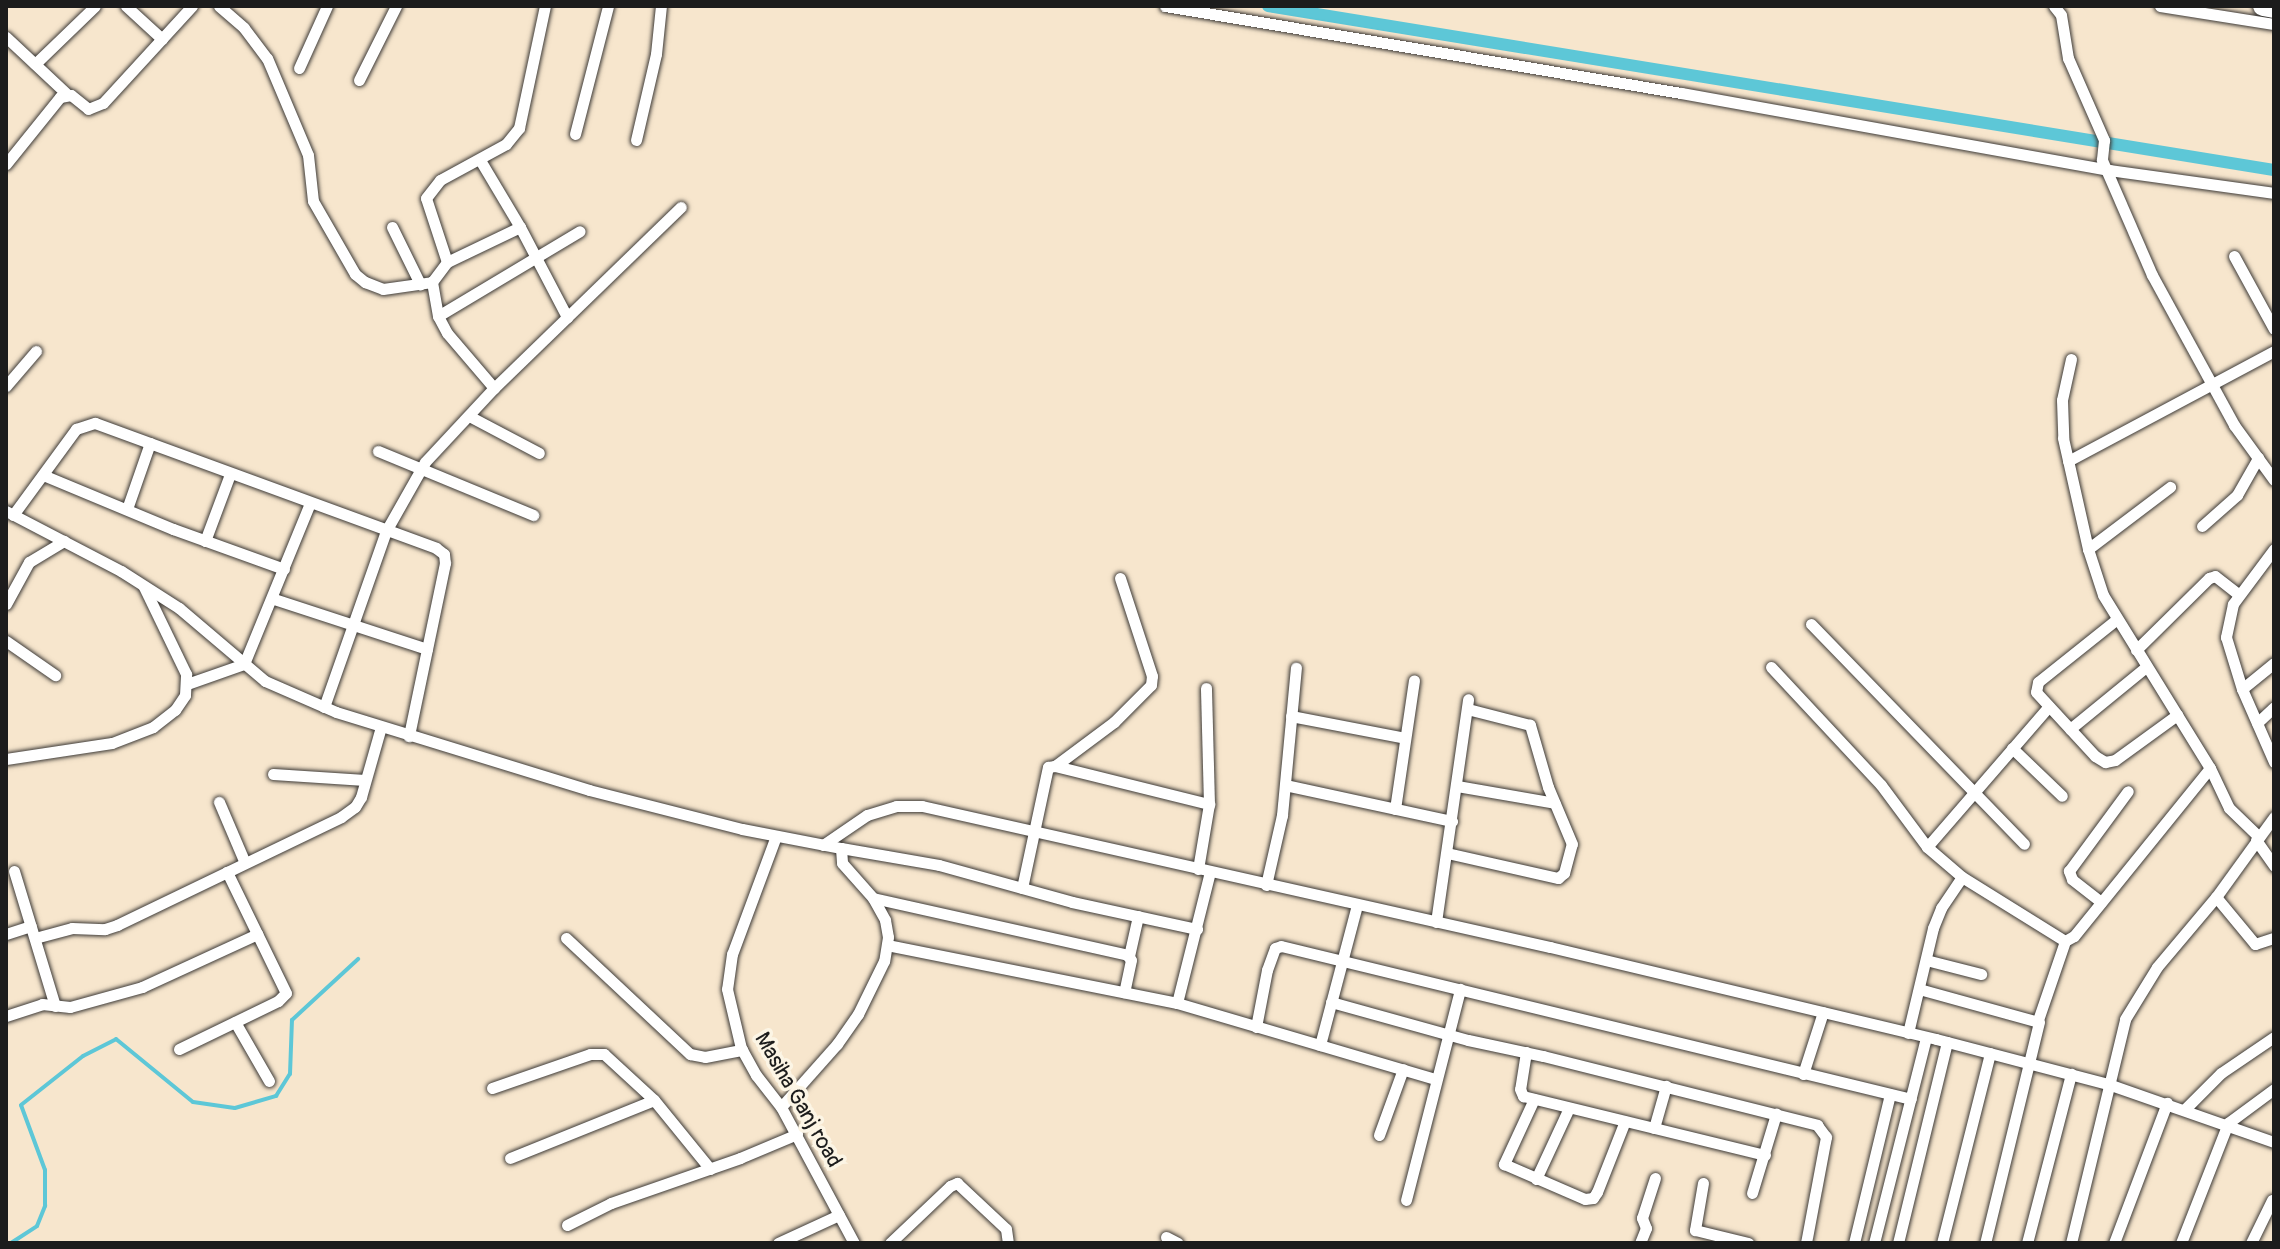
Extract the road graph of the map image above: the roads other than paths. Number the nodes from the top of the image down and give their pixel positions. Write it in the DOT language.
graph roads {
  1 [pos="95,6"];
  2 [pos="126,6"];
  3 [pos="192,6"];
  4 [pos="219,6"];
  5 [pos="327,6"];
  6 [pos="396,6"];
  7 [pos="545,6"];
  8 [pos="608,6"];
  9 [pos="661,6"];
  10 [pos="1165,6"];
  11 [pos="2054,6"];
  12 [pos="2160,6"];
  13 [pos="2263,6"];
  14 [pos="2274,8"];
  15 [pos="2274,24"];
  16 [pos="6,37"];
  17 [pos="162,39"];
  18 [pos="35,64"];
  19 [pos="299,68"];
  20 [pos="359,80"];
  21 [pos="67,94"];
  22 [pos="575,134"];
  23 [pos="636,140"];
  24 [pos="480,160"];
  25 [pos="6,164"];
  26 [pos="2106,165"];
  27 [pos="2274,193"];
  28 [pos="681,207"];
  29 [pos="392,227"];
  30 [pos="520,227"];
  31 [pos="580,231"];
  32 [pos="2234,256"];
  33 [pos="537,259"];
  34 [pos="447,262"];
  35 [pos="426,283"];
  36 [pos="438,316"];
  37 [pos="567,317"];
  38 [pos="2274,329"];
  39 [pos="36,351"];
  40 [pos="2274,351"];
  41 [pos="2071,359"];
  42 [pos="2212,384"];
  43 [pos="6,386"];
  44 [pos="494,388"];
  45 [pos="469,416"];
  46 [pos="150,443"];
  47 [pos="378,451"];
  48 [pos="539,453"];
  49 [pos="2258,458"];
  50 [pos="2068,461"];
  51 [pos="420,470"];
  52 [pos="230,474"];
  53 [pos="43,475"];
  54 [pos="2274,480"];
  55 [pos="2170,487"];
  56 [pos="310,503"];
  57 [pos="127,509"];
  58 [pos="10,513"];
  59 [pos="533,515"];
  60 [pos="2202,526"];
  61 [pos="386,531"];
  62 [pos="64,541"];
  63 [pos="205,541"];
  64 [pos="2088,549"];
  65 [pos="2274,549"];
  66 [pos="284,569"];
  67 [pos="1120,578"];
  68 [pos="143,585"];
  69 [pos="2238,594"];
  70 [pos="274,599"];
  71 [pos="6,604"];
  72 [pos="2117,619"];
  73 [pos="1811,624"];
  74 [pos="353,625"];
  75 [pos="6,641"];
  76 [pos="427,649"];
  77 [pos="2136,650"];
  78 [pos="2274,663"];
  79 [pos="244,664"];
  80 [pos="1771,667"];
  81 [pos="2146,667"];
  82 [pos="1296,668"];
  83 [pos="55,675"];
  84 [pos="1414,680"];
  85 [pos="187,684"];
  86 [pos="1206,688"];
  87 [pos="2242,689"];
  88 [pos="2049,706"];
  89 [pos="324,707"];
  90 [pos="2274,707"];
  91 [pos="2177,715"];
  92 [pos="1291,716"];
  93 [pos="2257,723"];
  94 [pos="381,727"];
  95 [pos="2070,729"];
  96 [pos="409,736"];
  97 [pos="1405,738"];
  98 [pos="2012,748"];
  99 [pos="6,759"];
  100 [pos="2274,762"];
  101 [pos="1055,766"];
  102 [pos="2210,768"];
  103 [pos="273,774"];
  104 [pos="365,780"];
  105 [pos="1285,785"];
  106 [pos="1457,786"];
  107 [pos="2128,791"];
  108 [pos="1973,793"];
  109 [pos="2062,796"];
  110 [pos="219,802"];
  111 [pos="1555,803"];
  112 [pos="1209,804"];
  113 [pos="1395,809"];
  114 [pos="2274,817"];
  115 [pos="1452,821"];
  116 [pos="1033,831"];
  117 [pos="776,836"];
  118 [pos="2257,838"];
  119 [pos="2024,844"];
  120 [pos="823,845"];
  121 [pos="1927,847"];
  122 [pos="841,848"];
  123 [pos="1447,853"];
  124 [pos="245,863"];
  125 [pos="2274,866"];
  126 [pos="1198,869"];
  127 [pos="14,871"];
  128 [pos="227,872"];
  129 [pos="1210,872"];
  130 [pos="1962,877"];
  131 [pos="1266,885"];
  132 [pos="1022,888"];
  133 [pos="2216,897"];
  134 [pos="873,898"];
  135 [pos="2101,902"];
  136 [pos="1357,905"];
  137 [pos="1138,916"];
  138 [pos="1436,922"];
  139 [pos="31,926"];
  140 [pos="1197,929"];
  141 [pos="6,934"];
  142 [pos="257,934"];
  143 [pos="35,938"];
  144 [pos="566,938"];
  145 [pos="2274,938"];
  146 [pos="2065,941"];
  147 [pos="887,945"];
  148 [pos="1129,956"];
  149 [pos="1342,960"];
  150 [pos="1926,960"];
  151 [pos="1981,974"];
  152 [pos="1460,989"];
  153 [pos="1919,989"];
  154 [pos="1124,992"];
  155 [pos="1331,1002"];
  156 [pos="1177,1003"];
  157 [pos="55,1006"];
  158 [pos="1823,1012"];
  159 [pos="6,1016"];
  160 [pos="2038,1020"];
  161 [pos="235,1022"];
  162 [pos="1256,1027"];
  163 [pos="1908,1033"];
  164 [pos="1446,1034"];
  165 [pos="1926,1037"];
  166 [pos="2274,1037"];
  167 [pos="1947,1042"];
  168 [pos="1320,1045"];
  169 [pos="179,1049"];
  170 [pos="742,1050"];
  171 [pos="1526,1052"];
  172 [pos="1990,1053"];
  173 [pos="2030,1064"];
  174 [pos="1403,1069"];
  175 [pos="1803,1074"];
  176 [pos="2071,1074"];
  177 [pos="1435,1079"];
  178 [pos="269,1081"];
  179 [pos="2108,1084"];
  180 [pos="1666,1086"];
  181 [pos="492,1088"];
  182 [pos="2274,1089"];
  183 [pos="1890,1094"];
  184 [pos="1534,1099"];
  185 [pos="1911,1099"];
  186 [pos="654,1100"];
  187 [pos="2167,1103"];
  188 [pos="781,1107"];
  189 [pos="1569,1108"];
  190 [pos="2185,1109"];
  191 [pos="1776,1114"];
  192 [pos="1625,1121"];
  193 [pos="2228,1123"];
  194 [pos="1654,1128"];
  195 [pos="797,1134"];
  196 [pos="1379,1135"];
  197 [pos="2274,1142"];
  198 [pos="1765,1155"];
  199 [pos="510,1158"];
  200 [pos="710,1169"];
  201 [pos="1655,1178"];
  202 [pos="1536,1179"];
  203 [pos="1703,1183"];
  204 [pos="1752,1193"];
  205 [pos="1406,1200"];
  206 [pos="2272,1200"];
  207 [pos="839,1215"];
  208 [pos="567,1225"];
  209 [pos="1166,1237"];
  210 [pos="778,1243"];
  211 [pos="854,1243"];
  212 [pos="890,1243"];
  213 [pos="1008,1243"];
  214 [pos="1178,1243"];
  215 [pos="1640,1243"];
  216 [pos="1748,1243"];
  217 [pos="1806,1243"];
  218 [pos="1854,1243"];
  219 [pos="1874,1243"];
  220 [pos="1898,1243"];
  221 [pos="1942,1243"];
  222 [pos="1985,1243"];
  223 [pos="2027,1243"];
  224 [pos="2071,1243"];
  225 [pos="2114,1243"];
  226 [pos="2181,1243"];
  227 [pos="2251,1243"];
  1 -- 18 [label="street"];
  2 -- 17 [label="street"];
  3 -- 17 [label="street"];
  4 -- 35 [label="street"];
  5 -- 19 [label="street"];
  6 -- 20 [label="street"];
  7 -- 24 [label="street"];
  8 -- 22 [label="street"];
  9 -- 23 [label="street"];
  10 -- 26 [label="street"];
  11 -- 26 [label="street"];
  12 -- 15 [label="street"];
  13 -- 14 [label="highway"];
  16 -- 18 [label="street"];
  17 -- 21 [label="street"];
  18 -- 21 [label="street"];
  21 -- 25 [label="street"];
  24 -- 30 [label="street"];
  24 -- 34 [label="street"];
  26 -- 27 [label="street"];
  26 -- 42 [label="street"];
  28 -- 37 [label="street"];
  29 -- 35 [label="street"];
  30 -- 33 [label="street"];
  30 -- 34 [label="street"];
  31 -- 33 [label="street"];
  32 -- 38 [label="street"];
  33 -- 36 [label="street"];
  33 -- 37 [label="street"];
  34 -- 35 [label="street"];
  35 -- 36 [label="street"];
  36 -- 44 [label="street"];
  37 -- 44 [label="street"];
  39 -- 43 [label="street"];
  40 -- 42 [label="street"];
  41 -- 50 [label="street"];
  42 -- 49 [label="street"];
  42 -- 50 [label="street"];
  44 -- 45 [label="street"];
  45 -- 48 [label="street"];
  45 -- 51 [label="street"];
  46 -- 52 [label="street"];
  46 -- 53 [label="street"];
  46 -- 57 [label="street"];
  47 -- 51 [label="street"];
  49 -- 54 [label="street"];
  49 -- 60 [label="street"];
  50 -- 64 [label="street"];
  51 -- 59 [label="street"];
  51 -- 61 [label="street"];
  52 -- 56 [label="street"];
  52 -- 63 [label="street"];
  53 -- 57 [label="street"];
  53 -- 58 [label="street"];
  55 -- 64 [label="street"];
  56 -- 61 [label="street"];
  56 -- 66 [label="street"];
  57 -- 63 [label="street"];
  58 -- 62 [label="street"];
  61 -- 74 [label="street"];
  61 -- 76 [label="street"];
  62 -- 68 [label="street"];
  62 -- 71 [label="street"];
  63 -- 66 [label="street"];
  64 -- 72 [label="street"];
  65 -- 69 [label="street"];
  66 -- 70 [label="street"];
  67 -- 101 [label="street"];
  68 -- 79 [label="street"];
  68 -- 85 [label="street"];
  69 -- 77 [label="street"];
  69 -- 87 [label="street"];
  70 -- 74 [label="street"];
  70 -- 79 [label="street"];
  72 -- 77 [label="street"];
  72 -- 88 [label="street"];
  73 -- 108 [label="street"];
  74 -- 76 [label="street"];
  74 -- 89 [label="street"];
  75 -- 83 [label="street"];
  76 -- 96 [label="street"];
  77 -- 81 [label="street"];
  78 -- 87 [label="street"];
  79 -- 85 [label="street"];
  79 -- 89 [label="street"];
  80 -- 121 [label="street"];
  81 -- 91 [label="street"];
  81 -- 95 [label="street"];
  82 -- 92 [label="street"];
  84 -- 97 [label="street"];
  85 -- 99 [label="street"];
  86 -- 112 [label="street"];
  87 -- 93 [label="street"];
  88 -- 95 [label="street"];
  88 -- 98 [label="street"];
  89 -- 94 [label="street"];
  90 -- 93 [label="street"];
  91 -- 95 [label="street"];
  91 -- 102 [label="street"];
  92 -- 97 [label="street"];
  92 -- 105 [label="street"];
  93 -- 100 [label="street"];
  94 -- 96 [label="street"];
  94 -- 104 [label="street"];
  96 -- 117 [label="street"];
  97 -- 113 [label="street"];
  98 -- 108 [label="street"];
  98 -- 109 [label="street"];
  101 -- 112 [label="street"];
  101 -- 116 [label="street"];
  102 -- 118 [label="street"];
  102 -- 135 [label="street"];
  103 -- 104 [label="street"];
  104 -- 124 [label="street"];
  105 -- 113 [label="street"];
  105 -- 131 [label="street"];
  106 -- 111 [label="street"];
  106 -- 111 [label="street"];
  106 -- 115 [label="street"];
  107 -- 135 [label="street"];
  108 -- 119 [label="street"];
  108 -- 121 [label="street"];
  110 -- 124 [label="street"];
  111 -- 123 [label="street"];
  112 -- 126 [label="street"];
  113 -- 115 [label="street"];
  114 -- 118 [label="street"];
  115 -- 123 [label="street"];
  116 -- 120 [label="street"];
  116 -- 126 [label="street"];
  116 -- 132 [label="street"];
  117 -- 120 [label="street"];
  117 -- 170 [label="street, Masiha Ganj road"];
  118 -- 125 [label="street"];
  118 -- 133 [label="street"];
  120 -- 122 [label="street"];
  121 -- 130 [label="street"];
  122 -- 132 [label="street"];
  122 -- 134 [label="street"];
  123 -- 138 [label="street"];
  124 -- 128 [label="street"];
  126 -- 129 [label="street"];
  127 -- 139 [label="street"];
  128 -- 142 [label="street"];
  128 -- 143 [label="street"];
  129 -- 131 [label="street"];
  129 -- 140 [label="street"];
  130 -- 146 [label="street"];
  130 -- 150 [label="street"];
  131 -- 136 [label="street"];
  132 -- 137 [label="street"];
  133 -- 145 [label="street"];
  133 -- 179 [label="street"];
  134 -- 147 [label="street"];
  134 -- 148 [label="street"];
  135 -- 146 [label="street"];
  136 -- 138 [label="street"];
  136 -- 149 [label="street"];
  137 -- 140 [label="street"];
  137 -- 148 [label="street"];
  138 -- 158 [label="street"];
  139 -- 141 [label="street"];
  139 -- 143 [label="street"];
  140 -- 156 [label="street"];
  142 -- 157 [label="street"];
  142 -- 161 [label="street"];
  143 -- 157 [label="street"];
  144 -- 170 [label="street"];
  146 -- 160 [label="street"];
  147 -- 154 [label="street"];
  147 -- 188 [label="street"];
  148 -- 154 [label="street"];
  149 -- 152 [label="street"];
  149 -- 155 [label="street"];
  149 -- 162 [label="street"];
  150 -- 151 [label="street"];
  150 -- 153 [label="street"];
  152 -- 164 [label="street"];
  152 -- 175 [label="street"];
  153 -- 160 [label="street"];
  153 -- 163 [label="street"];
  154 -- 156 [label="street"];
  155 -- 164 [label="street"];
  155 -- 168 [label="street"];
  156 -- 162 [label="street"];
  157 -- 159 [label="street"];
  158 -- 163 [label="street"];
  158 -- 175 [label="street"];
  160 -- 173 [label="street"];
  161 -- 169 [label="street"];
  161 -- 178 [label="street"];
  162 -- 168 [label="street"];
  163 -- 165 [label="street"];
  164 -- 171 [label="street"];
  164 -- 177 [label="street"];
  165 -- 167 [label="street"];
  165 -- 185 [label="street"];
  166 -- 190 [label="street"];
  167 -- 172 [label="street"];
  167 -- 220 [label="street"];
  168 -- 174 [label="street"];
  170 -- 188 [label="street, Masiha Ganj road"];
  171 -- 180 [label="street"];
  171 -- 184 [label="street"];
  172 -- 173 [label="street"];
  172 -- 221 [label="street"];
  173 -- 176 [label="street"];
  173 -- 222 [label="street"];
  174 -- 177 [label="street"];
  174 -- 196 [label="street"];
  175 -- 183 [label="street"];
  176 -- 179 [label="street"];
  176 -- 223 [label="street"];
  177 -- 205 [label="street"];
  179 -- 187 [label="street"];
  179 -- 224 [label="street"];
  180 -- 191 [label="street"];
  180 -- 194 [label="street"];
  181 -- 186 [label="street"];
  182 -- 193 [label="street"];
  183 -- 185 [label="street"];
  183 -- 218 [label="street"];
  184 -- 189 [label="street"];
  184 -- 202 [label="street"];
  185 -- 219 [label="street"];
  186 -- 199 [label="street"];
  186 -- 200 [label="street"];
  187 -- 190 [label="street"];
  187 -- 225 [label="street"];
  188 -- 195 [label="street, Masiha Ganj road"];
  189 -- 192 [label="street"];
  189 -- 202 [label="street"];
  190 -- 193 [label="street"];
  191 -- 198 [label="street"];
  191 -- 217 [label="street"];
  192 -- 194 [label="street"];
  192 -- 202 [label="street"];
  193 -- 197 [label="street"];
  193 -- 226 [label="street"];
  194 -- 198 [label="street"];
  195 -- 200 [label="street"];
  195 -- 207 [label="street, Masiha Ganj road"];
  198 -- 204 [label="street"];
  200 -- 208 [label="street"];
  201 -- 215 [label="street"];
  203 -- 216 [label="street"];
  206 -- 227 [label="street"];
  207 -- 210 [label="street"];
  207 -- 211 [label="street, Masiha Ganj road"];
  209 -- 214 [label="street"];
  212 -- 213 [label="street"];
}
